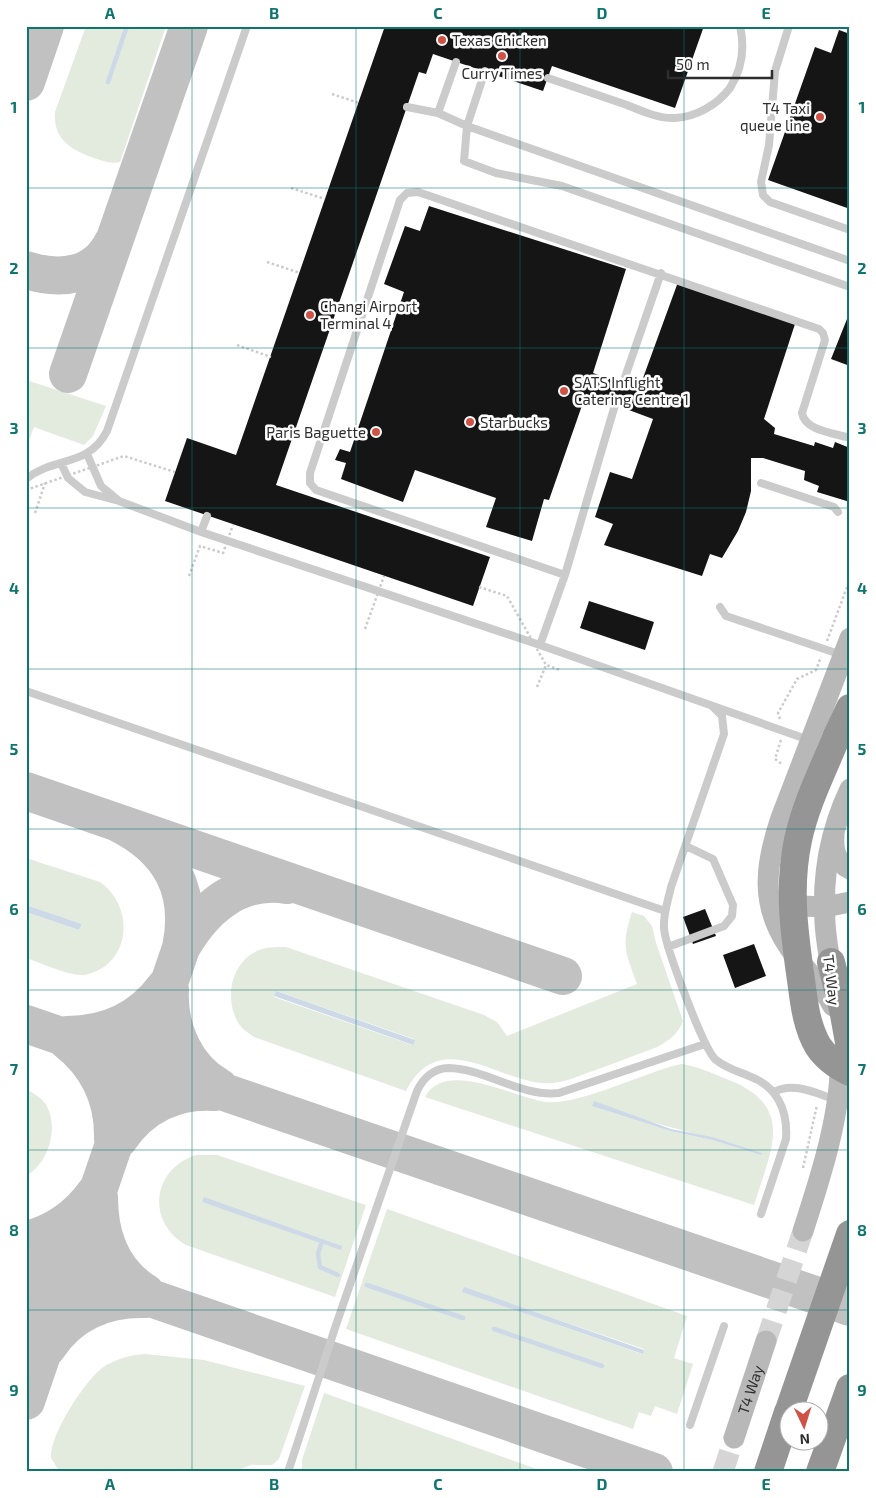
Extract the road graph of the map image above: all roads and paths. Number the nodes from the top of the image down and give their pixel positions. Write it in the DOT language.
graph roads {
  1 [pos="247,26"];
  2 [pos="740,26"];
  3 [pos="789,26"];
  4 [pos="456,62"];
  5 [pos="486,71"];
  6 [pos="548,78"];
  7 [pos="332,94"];
  8 [pos="358,103"];
  9 [pos="407,107"];
  10 [pos="438,113"];
  11 [pos="467,126"];
  12 [pos="291,188"];
  13 [pos="325,199"];
  14 [pos="850,230"];
  15 [pos="850,261"];
  16 [pos="267,262"];
  17 [pos="300,273"];
  18 [pos="661,273"];
  19 [pos="850,287"];
  20 [pos="237,345"];
  21 [pos="271,357"];
  22 [pos="623,383"];
  23 [pos="615,405"];
  24 [pos="850,438"];
  25 [pos="87,454"];
  26 [pos="61,463"];
  27 [pos="175,472"];
  28 [pos="26,479"];
  29 [pos="45,483"];
  30 [pos="761,483"];
  31 [pos="26,490"];
  32 [pos="119,501"];
  33 [pos="838,512"];
  34 [pos="35,513"];
  35 [pos="207,516"];
  36 [pos="233,525"];
  37 [pos="201,532"];
  38 [pos="565,575"];
  39 [pos="189,576"];
  40 [pos="384,576"];
  41 [pos="479,587"];
  42 [pos="720,607"];
  43 [pos="365,629"];
  44 [pos="540,645"];
  45 [pos="846,647"];
  46 [pos="546,665"];
  47 [pos="560,670"];
  48 [pos="537,687"];
  49 [pos="26,691"];
  50 [pos="707,704"];
  51 [pos="850,708"];
  52 [pos="809,740"];
  53 [pos="850,789"];
  54 [pos="834,834"];
  55 [pos="686,846"];
  56 [pos="850,869"];
  57 [pos="769,898"];
  58 [pos="850,902"];
  59 [pos="825,906"];
  60 [pos="665,911"];
  61 [pos="668,947"];
  62 [pos="830,962"];
  63 [pos="837,1020"];
  64 [pos="705,1044"];
  65 [pos="850,1048"];
  66 [pos="850,1072"];
  67 [pos="774,1092"];
  68 [pos="837,1100"];
  69 [pos="761,1214"];
  70 [pos="803,1231"];
  71 [pos="850,1234"];
  72 [pos="724,1326"];
  73 [pos="766,1341"];
  74 [pos="850,1388"];
  75 [pos="793,1400"];
  76 [pos="690,1425"];
  77 [pos="734,1438"];
  78 [pos="778,1443"];
  79 [pos="288,1472"];
  80 [pos="768,1472"];
  81 [pos="820,1472"];
  1 -- 25 [label="lane"];
  2 -- 6 [label="lane"];
  3 -- 14 [label="lane"];
  4 -- 10 [label="lane"];
  5 -- 11 [label="lane"];
  7 -- 8 [label="path, bridge"];
  9 -- 10 [label="lane"];
  10 -- 11 [label="lane"];
  11 -- 15 [label="lane"];
  11 -- 19 [label="lane"];
  12 -- 13 [label="path, bridge"];
  16 -- 17 [label="path, bridge"];
  18 -- 22 [label="lane"];
  18 -- 24 [label="lane"];
  18 -- 38 [label="lane"];
  20 -- 21 [label="path, bridge"];
  23 -- 38 [label="lane"];
  25 -- 26 [label="lane"];
  25 -- 32 [label="lane"];
  26 -- 28 [label="lane"];
  26 -- 32 [label="lane"];
  27 -- 29 [label="path, bridge"];
  29 -- 31 [label="path, bridge"];
  29 -- 34 [label="path"];
  30 -- 33 [label="lane"];
  32 -- 37 [label="lane"];
  35 -- 37 [label="lane"];
  36 -- 39 [label="path, bridge"];
  37 -- 44 [label="lane"];
  38 -- 44 [label="lane"];
  40 -- 43 [label="path, bridge"];
  41 -- 46 [label="path, bridge"];
  42 -- 45 [label="lane"];
  44 -- 50 [label="lane"];
  45 -- 52 [label="main road"];
  46 -- 47 [label="path, bridge"];
  46 -- 48 [label="path"];
  49 -- 60 [label="lane"];
  50 -- 52 [label="lane"];
  50 -- 55 [label="lane"];
  51 -- 66 [label="highway, bridge"];
  52 -- 57 [label="main road"];
  53 -- 54 [label="main road, T4 Way"];
  54 -- 56 [label="main road"];
  54 -- 59 [label="main road, T4 Way"];
  55 -- 60 [label="lane"];
  55 -- 61 [label="lane"];
  57 -- 59 [label="main road"];
  57 -- 63 [label="main road"];
  58 -- 59 [label="main road"];
  59 -- 62 [label="main road, T4 Way"];
  60 -- 61 [label="lane"];
  61 -- 64 [label="lane"];
  62 -- 63 [label="main road, T4 Way"];
  62 -- 65 [label="highway"];
  63 -- 68 [label="main road, T4 Way"];
  64 -- 67 [label="lane"];
  64 -- 79 [label="lane"];
  67 -- 68 [label="lane"];
  67 -- 69 [label="lane"];
  68 -- 70 [label="main road, T4 Way"];
  71 -- 75 [label="highway"];
  72 -- 76 [label="lane"];
  73 -- 77 [label="main road, T4 Way"];
  74 -- 81 [label="highway"];
  78 -- 80 [label="highway"];
}
